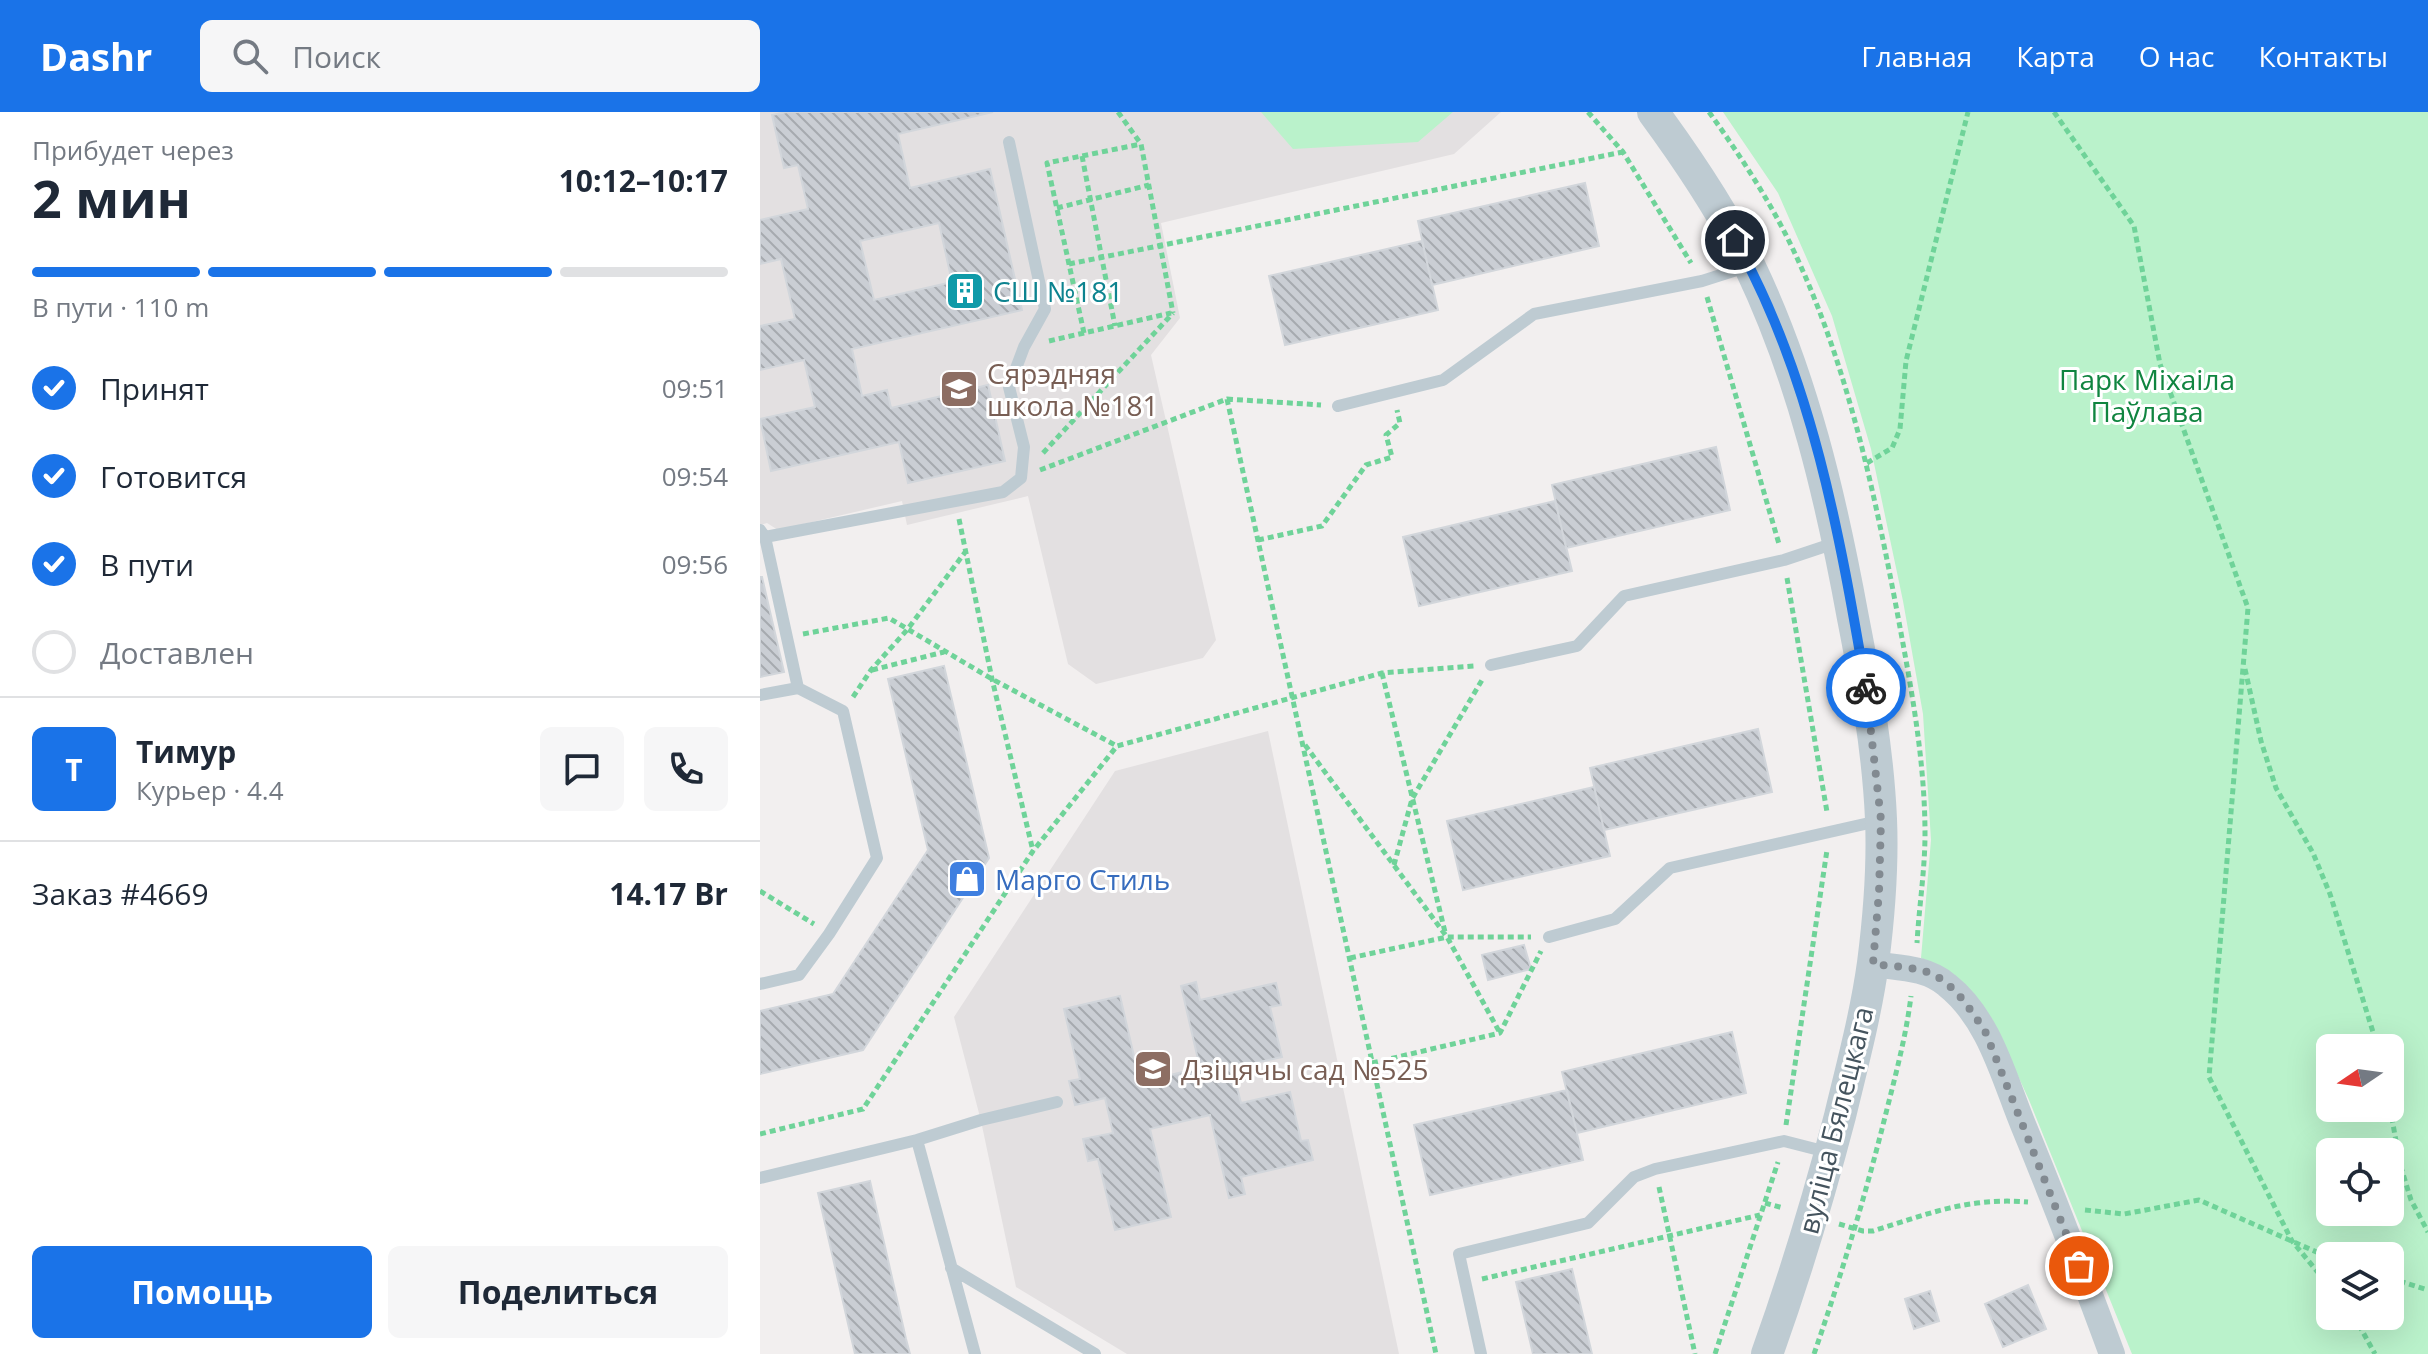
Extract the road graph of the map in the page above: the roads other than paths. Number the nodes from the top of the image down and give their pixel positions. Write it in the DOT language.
graph roads {
  1 [pos="1653,112"];
  2 [pos="1009,142"];
  3 [pos="1750,266"];
  4 [pos="1338,406"];
  5 [pos="763,534"];
  6 [pos="1839,542"];
  7 [pos="1491,665"];
  8 [pos="798,688"];
  9 [pos="760,695"];
  10 [pos="1881,820"];
  11 [pos="1549,937"];
  12 [pos="1873,964"];
  13 [pos="760,984"];
  14 [pos="1057,1102"];
  15 [pos="917,1140"];
  16 [pos="1830,1153"];
  17 [pos="760,1178"];
  18 [pos="951,1268"];
  19 [pos="975,1354"];
  20 [pos="1095,1354"];
  21 [pos="1481,1354"];
  22 [pos="1767,1354"];
  23 [pos="2112,1354"];
  1 -- 3 [label="street, вуліца Бялецкага"];
  2 -- 5 [label="lane"];
  3 -- 4 [label="lane"];
  3 -- 6 [label="street, вуліца Бялецкага"];
  5 -- 8 [label="lane"];
  6 -- 7 [label="lane"];
  6 -- 10 [label="street, вуліца Бялецкага"];
  8 -- 9 [label="lane"];
  8 -- 13 [label="lane"];
  10 -- 11 [label="lane"];
  10 -- 12 [label="street, вуліца Бялецкага"];
  12 -- 16 [label="street, вуліца Бялецкага"];
  12 -- 23 [label="street"];
  14 -- 15 [label="lane"];
  15 -- 17 [label="lane"];
  15 -- 18 [label="lane"];
  16 -- 21 [label="lane"];
  16 -- 22 [label="street, вуліца Бялецкага"];
  18 -- 19 [label="lane"];
  18 -- 20 [label="lane"];
}
